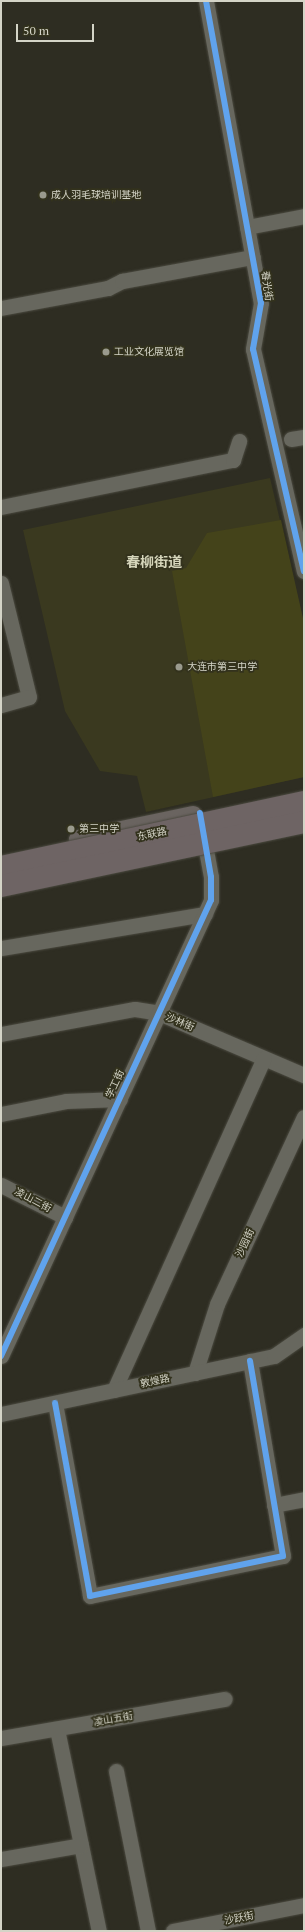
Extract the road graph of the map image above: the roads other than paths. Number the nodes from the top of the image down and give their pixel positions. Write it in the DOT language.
graph roads {
  1 [pos="206,1"];
  2 [pos="304,216"];
  3 [pos="247,227"];
  4 [pos="253,256"];
  5 [pos="1,308"];
  6 [pos="239,441"];
  7 [pos="1,507"];
  8 [pos="304,572"];
  9 [pos="1,583"];
  10 [pos="1,705"];
  11 [pos="304,792"];
  12 [pos="304,802"];
  13 [pos="200,813"];
  14 [pos="304,822"];
  15 [pos="304,831"];
  16 [pos="206,852"];
  17 [pos="1,856"];
  18 [pos="1,867"];
  19 [pos="1,886"];
  20 [pos="1,897"];
  21 [pos="205,914"];
  22 [pos="1,948"];
  23 [pos="159,1013"];
  24 [pos="1,1034"];
  25 [pos="264,1058"];
  26 [pos="304,1075"];
  27 [pos="120,1099"];
  28 [pos="1,1114"];
  29 [pos="304,1117"];
  30 [pos="1,1185"];
  31 [pos="65,1217"];
  32 [pos="304,1335"];
  33 [pos="1,1356"];
  34 [pos="250,1361"];
  35 [pos="195,1373"];
  36 [pos="114,1390"];
  37 [pos="55,1403"];
  38 [pos="1,1414"];
  39 [pos="304,1499"];
  40 [pos="274,1505"];
  41 [pos="225,1699"];
  42 [pos="57,1729"];
  43 [pos="1,1738"];
  44 [pos="116,1771"];
  45 [pos="81,1845"];
  46 [pos="1,1859"];
  47 [pos="304,1905"];
  48 [pos="99,1931"];
  49 [pos="148,1931"];
  50 [pos="173,1931"];
  1 -- 3 [label="street, 春光街"];
  2 -- 3 [label="street"];
  3 -- 4 [label="street, 春光街"];
  4 -- 5 [label="street"];
  4 -- 8 [label="street, 春光街"];
  6 -- 7 [label="street"];
  9 -- 10 [label="street"];
  11 -- 13 [label="main road"];
  12 -- 18 [label="highway, 东联路, bridge"];
  13 -- 16 [label="street, 学工街"];
  13 -- 17 [label="main road"];
  14 -- 19 [label="highway, 东联路, bridge"];
  15 -- 16 [label="main road"];
  16 -- 20 [label="main road"];
  16 -- 21 [label="street, 学工街"];
  21 -- 22 [label="street"];
  21 -- 23 [label="street, 学工街"];
  23 -- 24 [label="street, 沙林街"];
  23 -- 25 [label="street, 沙林街"];
  23 -- 27 [label="street, 学工街"];
  25 -- 26 [label="street, 沙林街"];
  25 -- 36 [label="street"];
  27 -- 28 [label="street"];
  27 -- 31 [label="street, 学工街"];
  29 -- 35 [label="street, 沙园街"];
  30 -- 31 [label="street, 凌山二街"];
  31 -- 33 [label="street, 学工街"];
  32 -- 34 [label="street, 敦煌路"];
  34 -- 35 [label="street, 敦煌路"];
  34 -- 40 [label="street"];
  35 -- 36 [label="street, 敦煌路"];
  36 -- 37 [label="street, 敦煌路"];
  37 -- 38 [label="street, 敦煌路"];
  37 -- 40 [label="street"];
  39 -- 40 [label="street"];
  41 -- 42 [label="street, 凌山五街"];
  42 -- 43 [label="street, 凌山五街"];
  42 -- 45 [label="street"];
  44 -- 49 [label="street"];
  45 -- 46 [label="street"];
  45 -- 48 [label="street"];
  47 -- 50 [label="street, 沙跃街"];
}
